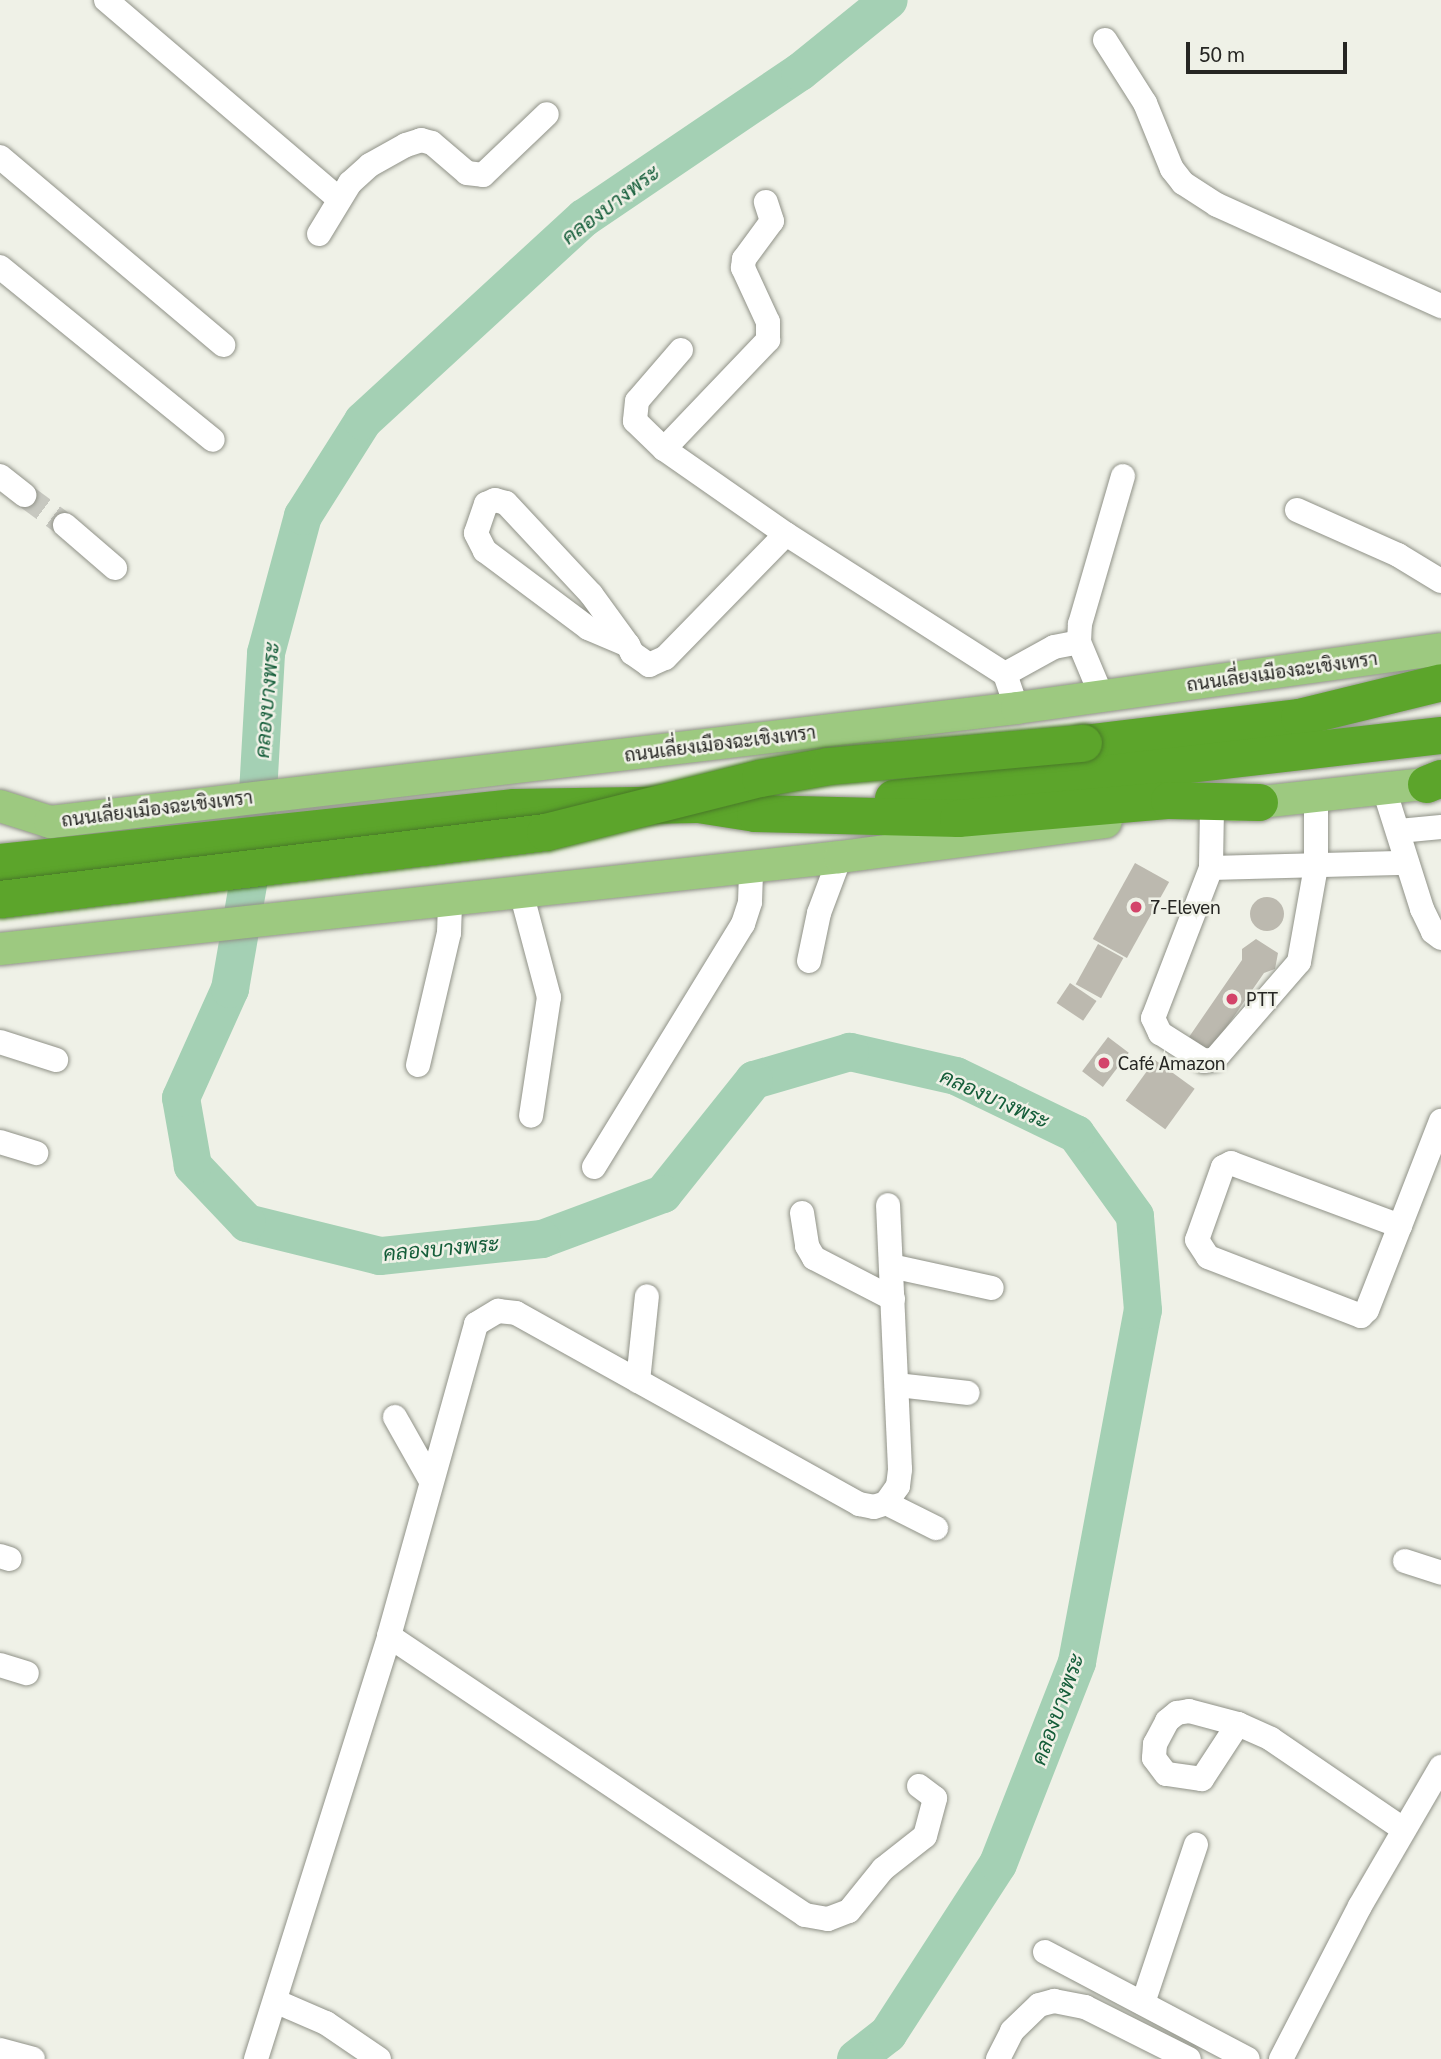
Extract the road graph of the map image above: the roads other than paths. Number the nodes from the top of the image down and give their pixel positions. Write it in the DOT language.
graph roads {
  1 [pos="106,0"];
  2 [pos="1105,40"];
  3 [pos="547,114"];
  4 [pos="0,157"];
  5 [pos="338,198"];
  6 [pos="766,202"];
  7 [pos="319,234"];
  8 [pos="0,267"];
  9 [pos="1441,306"];
  10 [pos="223,345"];
  11 [pos="681,350"];
  12 [pos="213,440"];
  13 [pos="664,449"];
  14 [pos="0,476"];
  15 [pos="1123,476"];
  16 [pos="24,495"];
  17 [pos="1297,510"];
  18 [pos="65,525"];
  19 [pos="786,534"];
  20 [pos="115,568"];
  21 [pos="1441,580"];
  22 [pos="1079,642"];
  23 [pos="628,645"];
  24 [pos="1441,649"];
  25 [pos="1005,674"];
  26 [pos="1441,682"];
  27 [pos="1102,697"];
  28 [pos="1441,700"];
  29 [pos="1017,708"];
  30 [pos="1299,717"];
  31 [pos="1441,736"];
  32 [pos="1436,781"];
  33 [pos="1384,789"];
  34 [pos="1317,795"];
  35 [pos="1259,802"];
  36 [pos="0,806"];
  37 [pos="1212,808"];
  38 [pos="755,813"];
  39 [pos="50,821"];
  40 [pos="0,825"];
  41 [pos="1441,827"];
  42 [pos="1399,831"];
  43 [pos="839,857"];
  44 [pos="0,862"];
  45 [pos="1407,863"];
  46 [pos="751,865"];
  47 [pos="1316,867"];
  48 [pos="1211,868"];
  49 [pos="521,892"];
  50 [pos="0,899"];
  51 [pos="450,900"];
  52 [pos="1441,938"];
  53 [pos="0,942"];
  54 [pos="38,946"];
  55 [pos="0,949"];
  56 [pos="809,961"];
  57 [pos="0,1042"];
  58 [pos="56,1060"];
  59 [pos="418,1065"];
  60 [pos="531,1116"];
  61 [pos="1441,1121"];
  62 [pos="0,1142"];
  63 [pos="36,1153"];
  64 [pos="594,1167"];
  65 [pos="888,1205"];
  66 [pos="802,1213"];
  67 [pos="1400,1226"];
  68 [pos="891,1266"];
  69 [pos="992,1288"];
  70 [pos="647,1296"];
  71 [pos="893,1299"];
  72 [pos="638,1381"];
  73 [pos="897,1385"];
  74 [pos="968,1393"];
  75 [pos="395,1417"];
  76 [pos="431,1481"];
  77 [pos="886,1503"];
  78 [pos="936,1528"];
  79 [pos="1405,1561"];
  80 [pos="1441,1573"];
  81 [pos="389,1636"];
  82 [pos="0,1665"];
  83 [pos="27,1673"];
  84 [pos="1238,1724"];
  85 [pos="1441,1767"];
  86 [pos="919,1786"];
  87 [pos="1403,1829"];
  88 [pos="1196,1845"];
  89 [pos="1045,1952"];
  90 [pos="275,2001"];
  91 [pos="1143,2003"];
  92 [pos="0,2050"];
  93 [pos="33,2059"];
  94 [pos="256,2059"];
  95 [pos="379,2059"];
  96 [pos="998,2059"];
  97 [pos="1189,2059"];
  98 [pos="1248,2059"];
  99 [pos="1281,2059"];
  1 -- 5 [label="street"];
  2 -- 9 [label="street"];
  3 -- 5 [label="street"];
  4 -- 10 [label="street"];
  5 -- 7 [label="street"];
  6 -- 13 [label="street"];
  8 -- 12 [label="street"];
  11 -- 13 [label="street"];
  13 -- 19 [label="street"];
  14 -- 16 [label="street"];
  15 -- 22 [label="street"];
  17 -- 21 [label="street"];
  18 -- 20 [label="street"];
  19 -- 23 [label="street"];
  19 -- 25 [label="street"];
  22 -- 25 [label="street"];
  22 -- 27 [label="street"];
  23 -- 23 [label="street"];
  24 -- 27 [label="main road, ถนนเลี่ยงเมืองฉะเชิงเทรา"];
  25 -- 29 [label="street"];
  26 -- 30 [label="highway"];
  27 -- 29 [label="main road, ถนนเลี่ยงเมืองฉะเชิงเทรา"];
  28 -- 30 [label="highway"];
  29 -- 39 [label="main road, ถนนเลี่ยงเมืองฉะเชิงเทรา"];
  30 -- 50 [label="highway, bridge"];
  31 -- 38 [label="highway"];
  32 -- 33 [label="main road"];
  33 -- 34 [label="main road"];
  33 -- 42 [label="street"];
  34 -- 35 [label="main road"];
  34 -- 47 [label="street"];
  35 -- 37 [label="main road"];
  35 -- 38 [label="highway"];
  36 -- 39 [label="main road, ถนนเลี่ยงเมืองฉะเชิงเทรา"];
  37 -- 43 [label="main road"];
  37 -- 48 [label="street"];
  38 -- 44 [label="highway"];
  39 -- 40 [label="main road"];
  41 -- 42 [label="street"];
  42 -- 45 [label="street"];
  43 -- 46 [label="main road"];
  43 -- 56 [label="street"];
  45 -- 47 [label="street"];
  45 -- 52 [label="street"];
  46 -- 49 [label="main road"];
  46 -- 64 [label="street"];
  47 -- 48 [label="street"];
  47 -- 48 [label="street"];
  49 -- 51 [label="main road"];
  49 -- 60 [label="street"];
  51 -- 54 [label="main road"];
  51 -- 59 [label="street"];
  53 -- 54 [label="main road"];
  54 -- 55 [label="main road"];
  57 -- 58 [label="street"];
  61 -- 67 [label="street"];
  62 -- 63 [label="street"];
  65 -- 68 [label="street"];
  66 -- 71 [label="street"];
  67 -- 67 [label="street"];
  68 -- 69 [label="street"];
  68 -- 71 [label="street"];
  70 -- 72 [label="street"];
  71 -- 73 [label="street"];
  72 -- 76 [label="street"];
  72 -- 77 [label="street"];
  73 -- 74 [label="street"];
  73 -- 77 [label="street"];
  75 -- 76 [label="street"];
  76 -- 81 [label="street"];
  77 -- 78 [label="street"];
  79 -- 80 [label="street"];
  81 -- 86 [label="street"];
  81 -- 90 [label="street"];
  82 -- 83 [label="street"];
  84 -- 87 [label="street"];
  85 -- 87 [label="street"];
  87 -- 99 [label="street"];
  88 -- 91 [label="street"];
  89 -- 91 [label="street"];
  90 -- 94 [label="street"];
  90 -- 95 [label="street"];
  91 -- 98 [label="street"];
  92 -- 93 [label="street"];
  96 -- 97 [label="street"];
}
